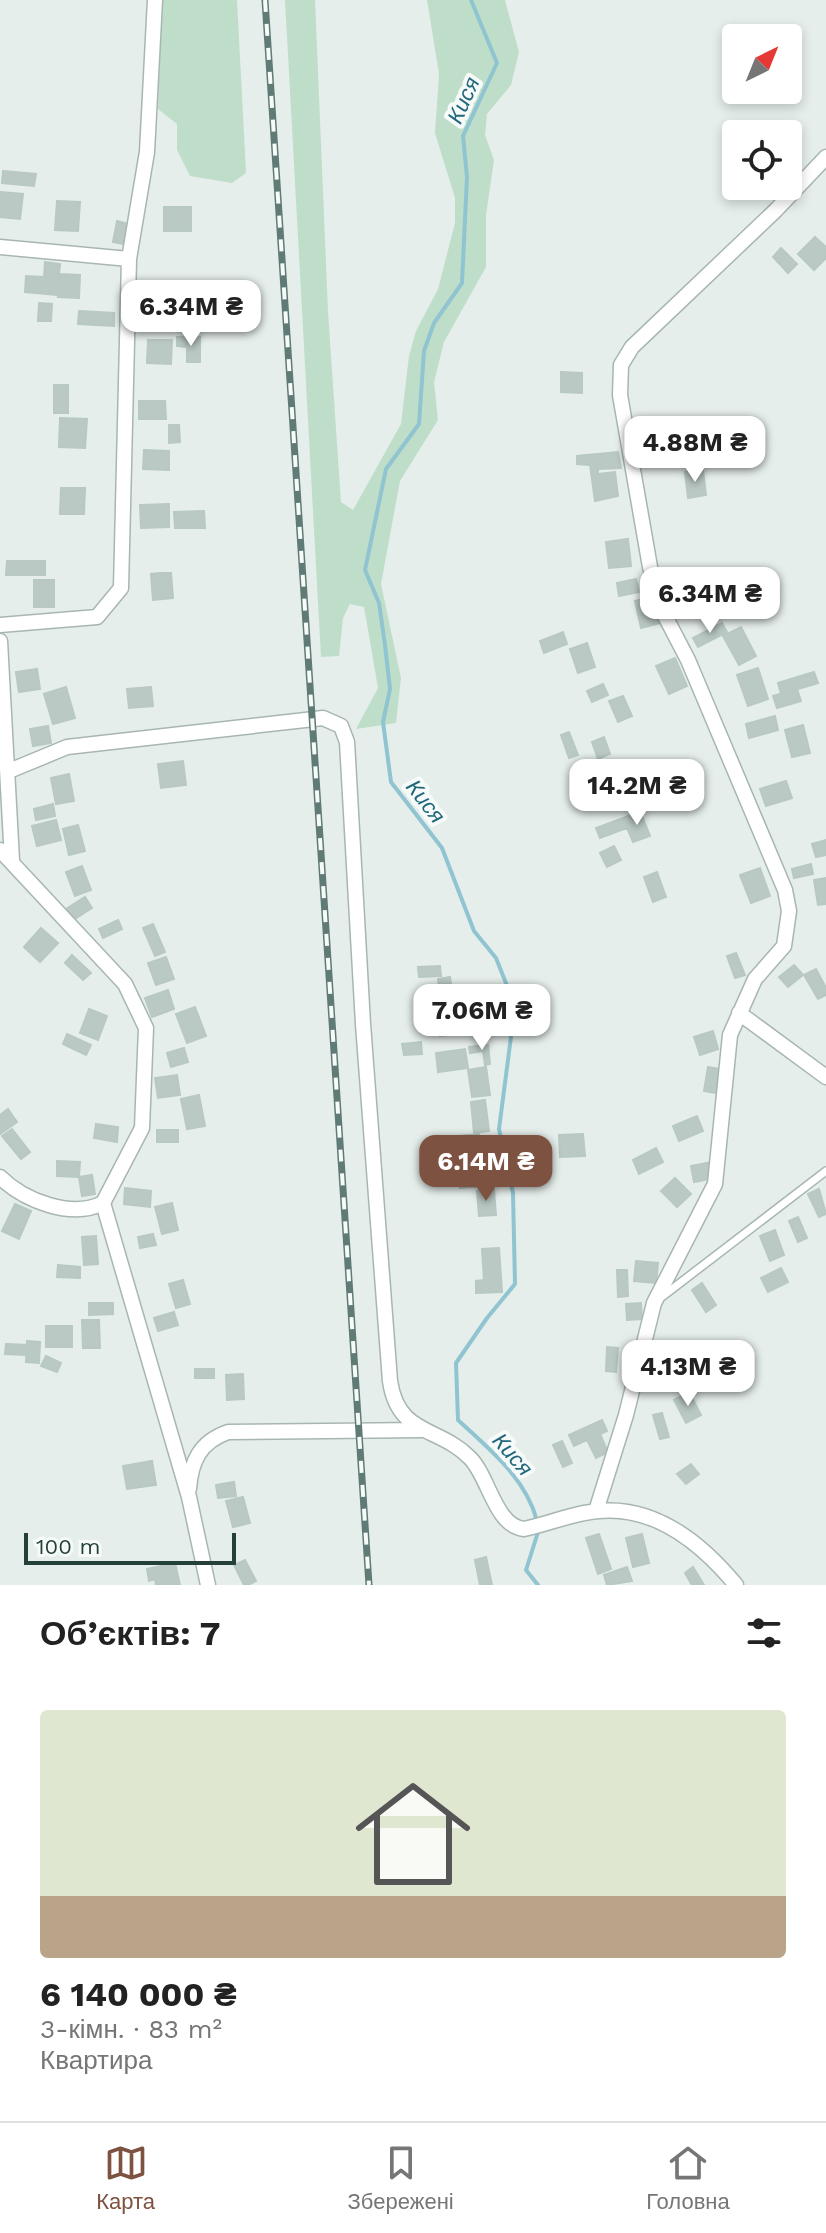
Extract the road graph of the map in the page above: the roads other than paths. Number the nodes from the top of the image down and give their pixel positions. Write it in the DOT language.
graph roads {
  1 [pos="155,0"];
  2 [pos="826,157"];
  3 [pos="0,247"];
  4 [pos="129,259"];
  5 [pos="0,625"];
  6 [pos="0,641"];
  7 [pos="9,771"];
  8 [pos="6,855"];
  9 [pos="739,1013"];
  10 [pos="826,1077"];
  11 [pos="826,1171"];
  12 [pos="0,1177"];
  13 [pos="103,1203"];
  14 [pos="654,1303"];
  15 [pos="422,1430"];
  16 [pos="189,1497"];
  17 [pos="596,1511"];
  18 [pos="208,1585"];
  19 [pos="736,1585"];
  1 -- 4 [label="street"];
  2 -- 9 [label="street"];
  3 -- 4 [label="street"];
  4 -- 5 [label="street"];
  6 -- 7 [label="street"];
  7 -- 8 [label="street"];
  7 -- 15 [label="street"];
  8 -- 13 [label="street"];
  9 -- 10 [label="street"];
  9 -- 14 [label="street"];
  11 -- 14 [label="lane"];
  12 -- 13 [label="street"];
  13 -- 16 [label="street"];
  14 -- 17 [label="street"];
  15 -- 16 [label="street"];
  15 -- 17 [label="street"];
  16 -- 18 [label="street"];
  17 -- 19 [label="street"];
}
